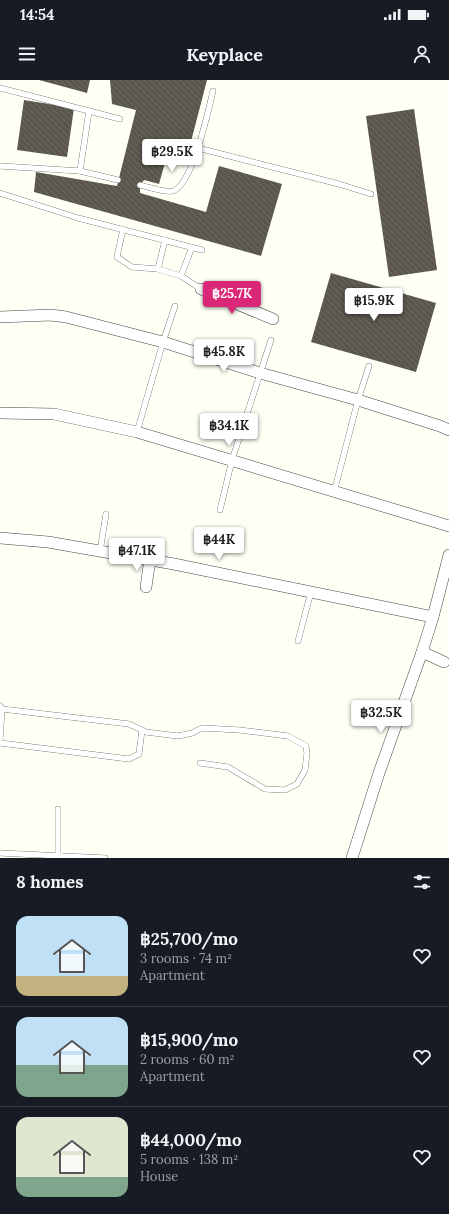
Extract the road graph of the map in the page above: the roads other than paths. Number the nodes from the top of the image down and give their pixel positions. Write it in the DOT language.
graph roads {
  1 [pos="0,88"];
  2 [pos="213,91"];
  3 [pos="89,111"];
  4 [pos="120,119"];
  5 [pos="198,148"];
  6 [pos="0,166"];
  7 [pos="80,171"];
  8 [pos="118,180"];
  9 [pos="140,185"];
  10 [pos="0,193"];
  11 [pos="371,194"];
  12 [pos="123,229"];
  13 [pos="165,240"];
  14 [pos="192,247"];
  15 [pos="202,250"];
  16 [pos="158,269"];
  17 [pos="181,276"];
  18 [pos="201,289"];
  19 [pos="175,306"];
  20 [pos="0,317"];
  21 [pos="273,319"];
  22 [pos="271,340"];
  23 [pos="163,342"];
  24 [pos="369,366"];
  25 [pos="260,373"];
  26 [pos="358,400"];
  27 [pos="0,413"];
  28 [pos="449,430"];
  29 [pos="137,432"];
  30 [pos="232,460"];
  31 [pos="334,492"];
  32 [pos="220,510"];
  33 [pos="106,514"];
  34 [pos="449,526"];
  35 [pos="0,538"];
  36 [pos="100,551"];
  37 [pos="449,555"];
  38 [pos="150,560"];
  39 [pos="146,588"];
  40 [pos="311,592"];
  41 [pos="433,617"];
  42 [pos="298,641"];
  43 [pos="422,652"];
  44 [pos="444,662"];
  45 [pos="1,707"];
  46 [pos="142,730"];
  47 [pos="0,740"];
  48 [pos="0,743"];
  49 [pos="200,763"];
  50 [pos="58,809"];
  51 [pos="0,853"];
  52 [pos="58,857"];
  53 [pos="105,858"];
  54 [pos="352,858"];
  1 -- 3 [label="lane"];
  2 -- 5 [label="lane"];
  3 -- 4 [label="lane"];
  3 -- 7 [label="lane"];
  5 -- 9 [label="lane"];
  5 -- 11 [label="lane"];
  6 -- 7 [label="lane"];
  7 -- 8 [label="lane"];
  10 -- 12 [label="lane"];
  12 -- 13 [label="lane"];
  12 -- 16 [label="lane"];
  13 -- 14 [label="lane"];
  13 -- 16 [label="lane"];
  14 -- 15 [label="lane"];
  14 -- 17 [label="lane"];
  16 -- 17 [label="lane"];
  17 -- 18 [label="lane"];
  18 -- 21 [label="street"];
  19 -- 23 [label="lane"];
  20 -- 23 [label="street"];
  22 -- 25 [label="lane"];
  23 -- 25 [label="street"];
  23 -- 29 [label="lane"];
  24 -- 26 [label="lane"];
  25 -- 26 [label="street"];
  25 -- 30 [label="lane"];
  26 -- 28 [label="street"];
  26 -- 31 [label="lane"];
  27 -- 29 [label="street"];
  29 -- 30 [label="street"];
  30 -- 31 [label="street"];
  30 -- 32 [label="lane"];
  31 -- 34 [label="street"];
  33 -- 36 [label="lane"];
  35 -- 36 [label="street"];
  36 -- 38 [label="street"];
  37 -- 41 [label="street"];
  38 -- 39 [label="street"];
  38 -- 40 [label="street"];
  40 -- 41 [label="street"];
  40 -- 42 [label="lane"];
  41 -- 43 [label="street"];
  43 -- 44 [label="street"];
  43 -- 54 [label="street"];
  45 -- 46 [label="lane"];
  45 -- 47 [label="lane"];
  46 -- 48 [label="lane"];
  46 -- 49 [label="lane"];
  50 -- 52 [label="lane"];
  51 -- 52 [label="lane"];
  52 -- 53 [label="lane"];
}
